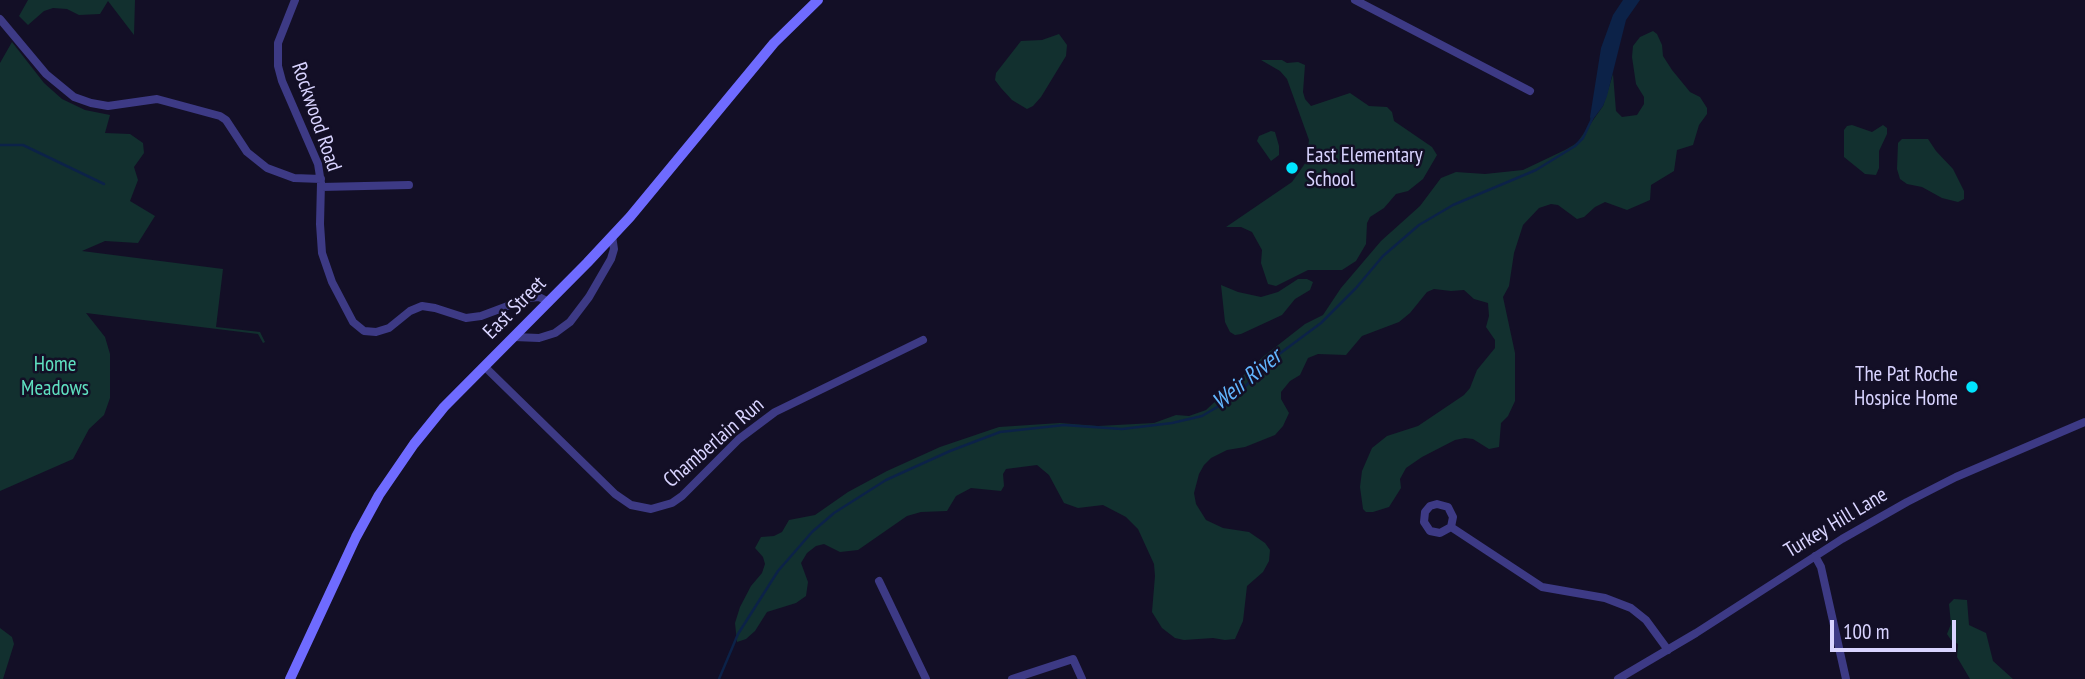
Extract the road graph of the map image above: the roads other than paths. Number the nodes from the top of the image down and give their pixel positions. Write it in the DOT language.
graph roads {
  1 [pos="295,0"];
  2 [pos="818,0"];
  3 [pos="1355,0"];
  4 [pos="0,19"];
  5 [pos="1530,91"];
  6 [pos="321,183"];
  7 [pos="409,185"];
  8 [pos="612,236"];
  9 [pos="549,302"];
  10 [pos="514,337"];
  11 [pos="923,340"];
  12 [pos="484,366"];
  13 [pos="2085,422"];
  14 [pos="1451,527"];
  15 [pos="1815,556"];
  16 [pos="879,580"];
  17 [pos="1668,650"];
  18 [pos="290,679"];
  19 [pos="926,679"];
  20 [pos="1012,679"];
  21 [pos="1082,679"];
  22 [pos="1618,679"];
  23 [pos="1846,679"];
  1 -- 6 [label="street, Rockwood Road"];
  2 -- 8 [label="main road, East Street"];
  3 -- 5 [label="street"];
  4 -- 6 [label="street"];
  6 -- 7 [label="street"];
  6 -- 9 [label="street, Rockwood Road"];
  8 -- 9 [label="main road, East Street"];
  8 -- 10 [label="street"];
  9 -- 10 [label="main road, East Street"];
  10 -- 12 [label="main road, East Street"];
  11 -- 12 [label="street, Chamberlain Run"];
  12 -- 18 [label="main road, East Street"];
  13 -- 15 [label="street, Turkey Hill Lane"];
  14 -- 17 [label="street"];
  15 -- 17 [label="street, Turkey Hill Lane"];
  15 -- 23 [label="street"];
  16 -- 19 [label="street"];
  17 -- 22 [label="street, Turkey Hill Lane"];
  20 -- 21 [label="street"];
}
